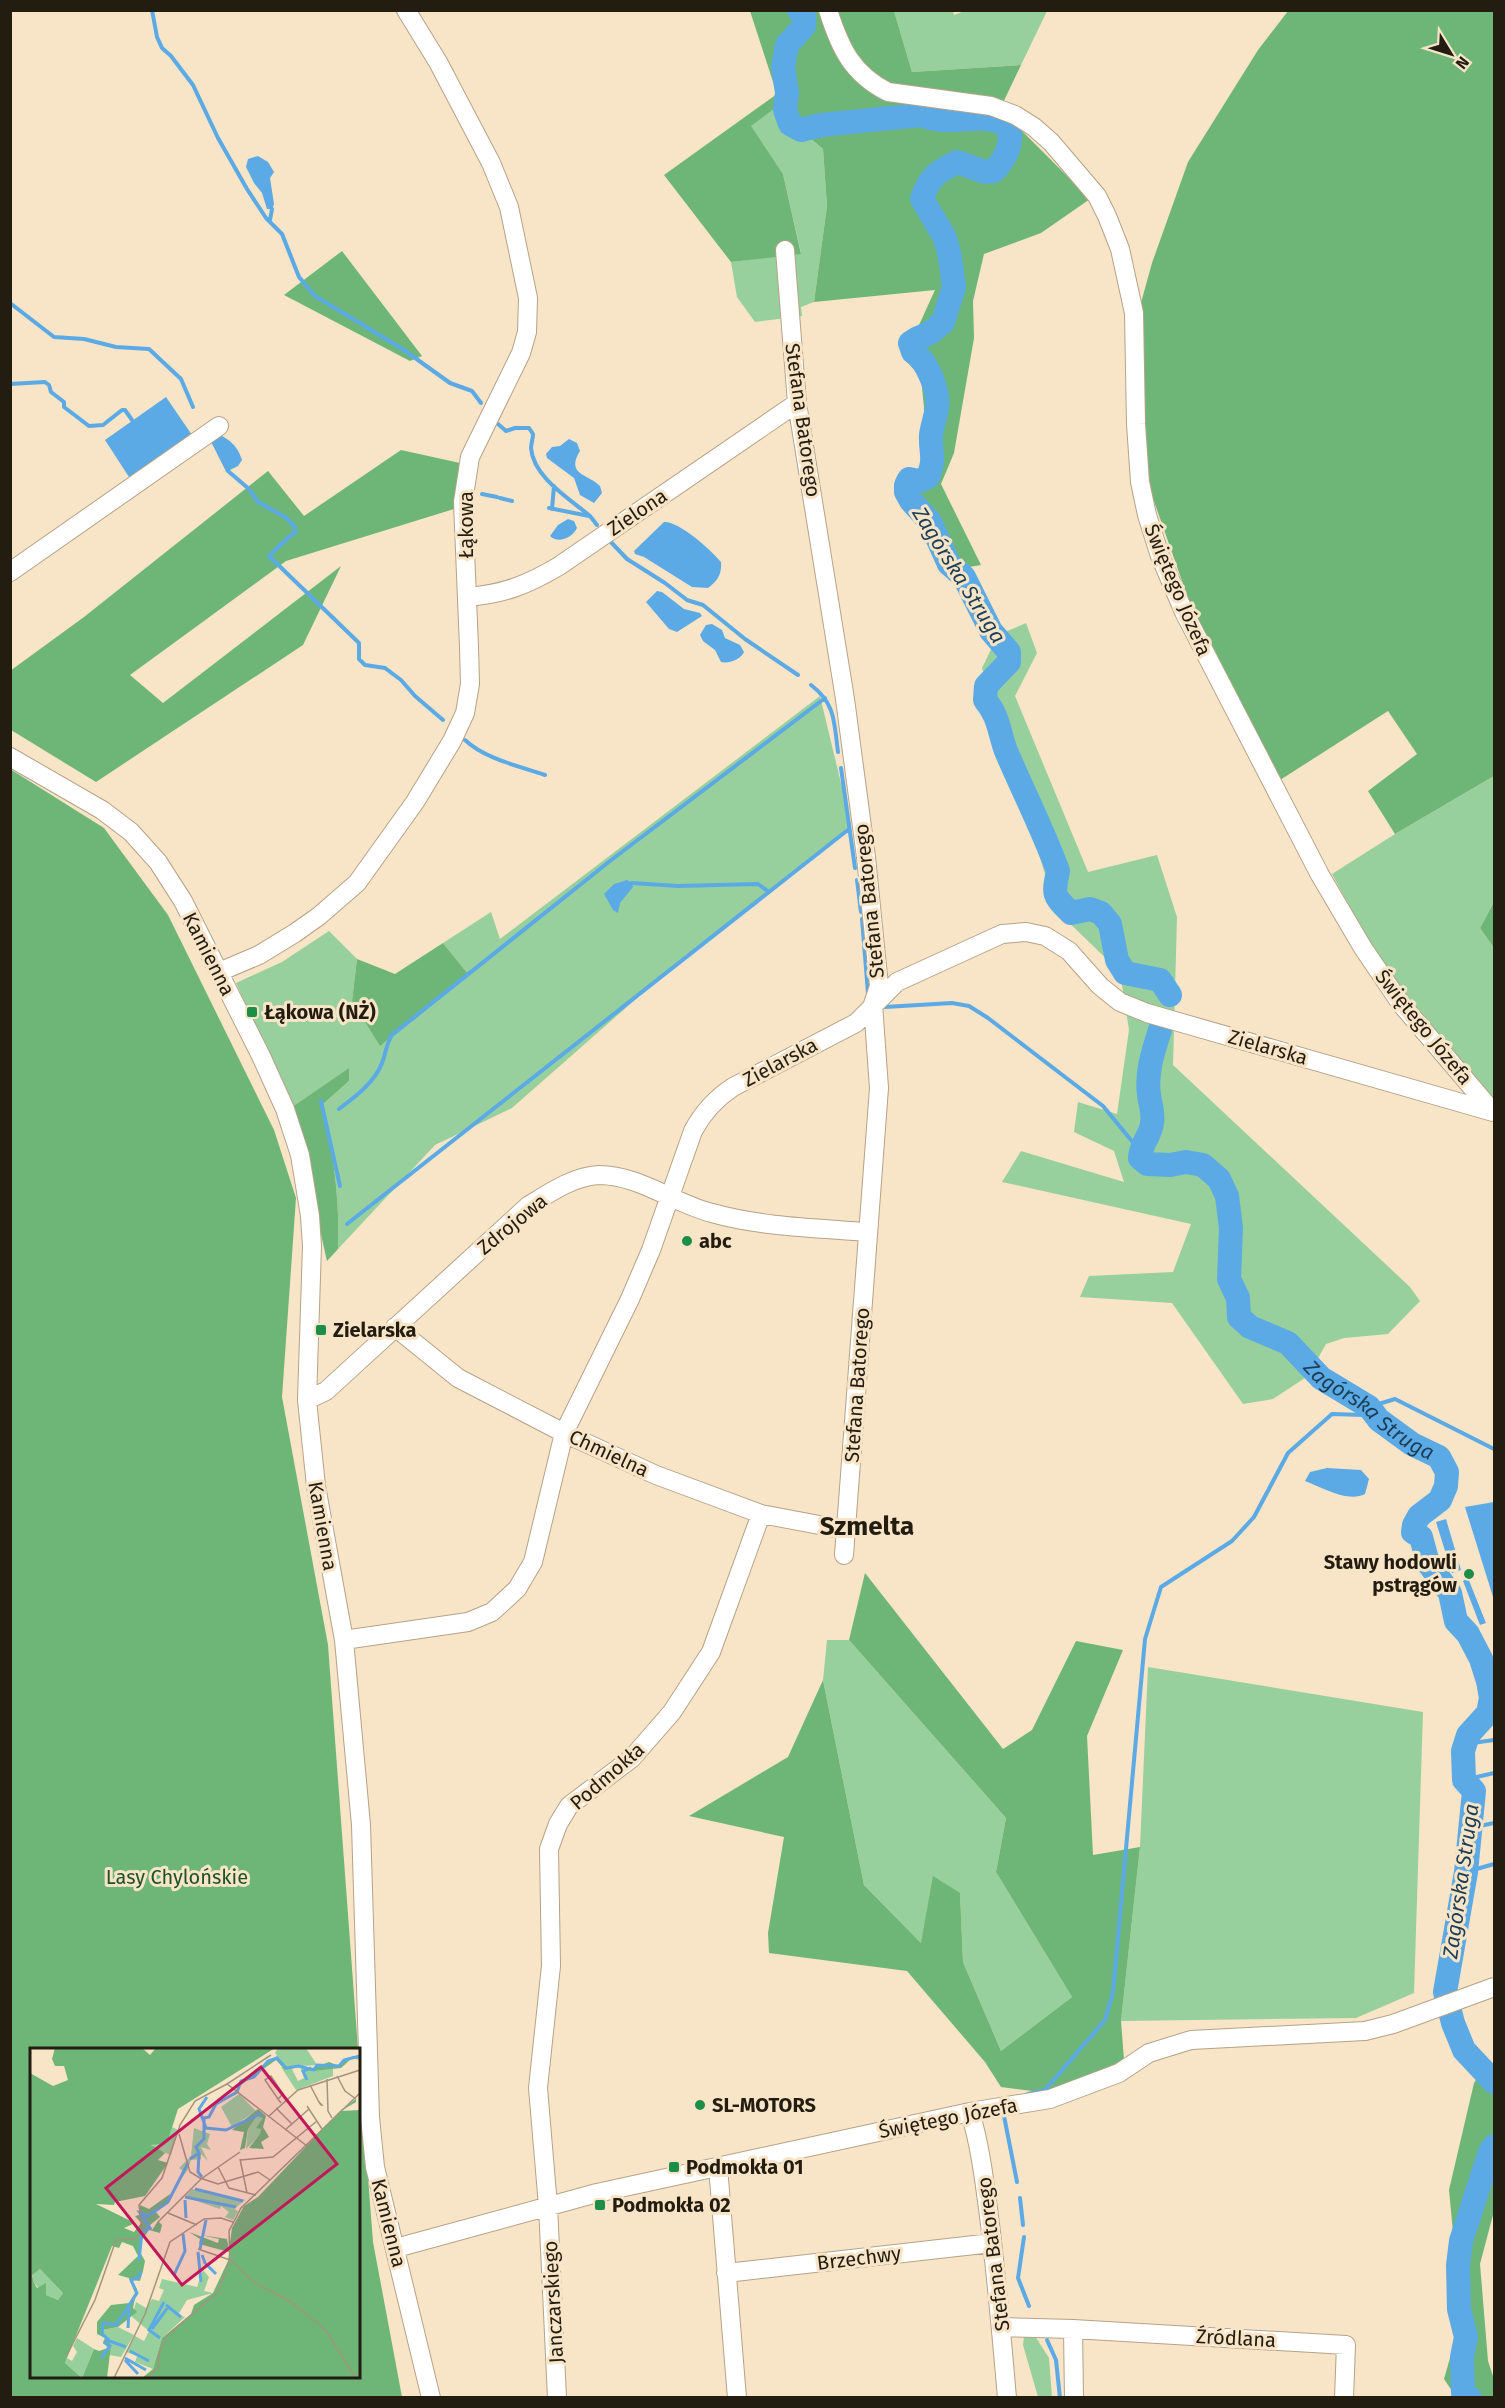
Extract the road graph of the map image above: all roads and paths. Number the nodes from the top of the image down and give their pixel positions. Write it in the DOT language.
graph roads {
  1 [pos="406,10"];
  2 [pos="828,10"];
  3 [pos="785,250"];
  4 [pos="797,403"];
  5 [pos="219,426"];
  6 [pos="10,572"];
  7 [pos="467,597"];
  8 [pos="10,758"];
  9 [pos="219,972"];
  10 [pos="873,1004"];
  11 [pos="1494,1112"];
  12 [pos="670,1197"];
  13 [pos="867,1232"];
  14 [pos="395,1327"];
  15 [pos="307,1400"];
  16 [pos="564,1432"];
  17 [pos="761,1514"];
  18 [pos="846,1530"];
  19 [pos="843,1556"];
  20 [pos="344,1640"];
  21 [pos="1494,1987"];
  22 [pos="970,2112"];
  23 [pos="718,2167"];
  24 [pos="548,2206"];
  25 [pos="992,2243"];
  26 [pos="396,2248"];
  27 [pos="726,2273"];
  28 [pos="1002,2327"];
  29 [pos="1073,2328"];
  30 [pos="431,2397"];
  31 [pos="557,2397"];
  32 [pos="737,2397"];
  33 [pos="1007,2397"];
  34 [pos="1074,2397"];
  35 [pos="1344,2397"];
  1 -- 7 [label="street, Łąkowa"];
  2 -- 11 [label="street, Świętego Józefa"];
  3 -- 4 [label="street, Stefana Batorego"];
  4 -- 7 [label="street, Zielona"];
  4 -- 10 [label="street, Stefana Batorego"];
  5 -- 6 [label="street"];
  7 -- 9 [label="street, Łąkowa"];
  8 -- 9 [label="street, Kamienna"];
  9 -- 15 [label="street, Kamienna"];
  10 -- 11 [label="street, Zielarska"];
  10 -- 12 [label="street, Zielarska"];
  10 -- 13 [label="street, Stefana Batorego"];
  12 -- 13 [label="street, Zdrojowa"];
  12 -- 14 [label="street, Zdrojowa"];
  12 -- 16 [label="street, Zielarska"];
  13 -- 18 [label="street, Stefana Batorego"];
  14 -- 15 [label="street, Zdrojowa"];
  14 -- 16 [label="street, Chmielna"];
  15 -- 20 [label="street, Kamienna"];
  16 -- 17 [label="street, Chmielna"];
  16 -- 20 [label="street, Zielarska"];
  17 -- 18 [label="street, Chmielna"];
  17 -- 24 [label="street, Podmokła"];
  18 -- 19 [label="street, Stefana Batorego"];
  20 -- 26 [label="street, Kamienna"];
  21 -- 22 [label="street, Świętego Józefa"];
  22 -- 23 [label="street, Świętego Józefa"];
  22 -- 25 [label="street, Stefana Batorego"];
  23 -- 24 [label="street, Świętego Józefa"];
  23 -- 27 [label="street"];
  24 -- 26 [label="street, Świętego Józefa"];
  24 -- 31 [label="street, Janczarskiego"];
  25 -- 27 [label="street, Brzechwy"];
  25 -- 28 [label="street, Stefana Batorego"];
  26 -- 30 [label="street, Kamienna"];
  27 -- 32 [label="street"];
  28 -- 29 [label="street, Źródlana"];
  28 -- 33 [label="street, Stefana Batorego"];
  29 -- 34 [label="street"];
  29 -- 35 [label="street, Źródlana"];
}
